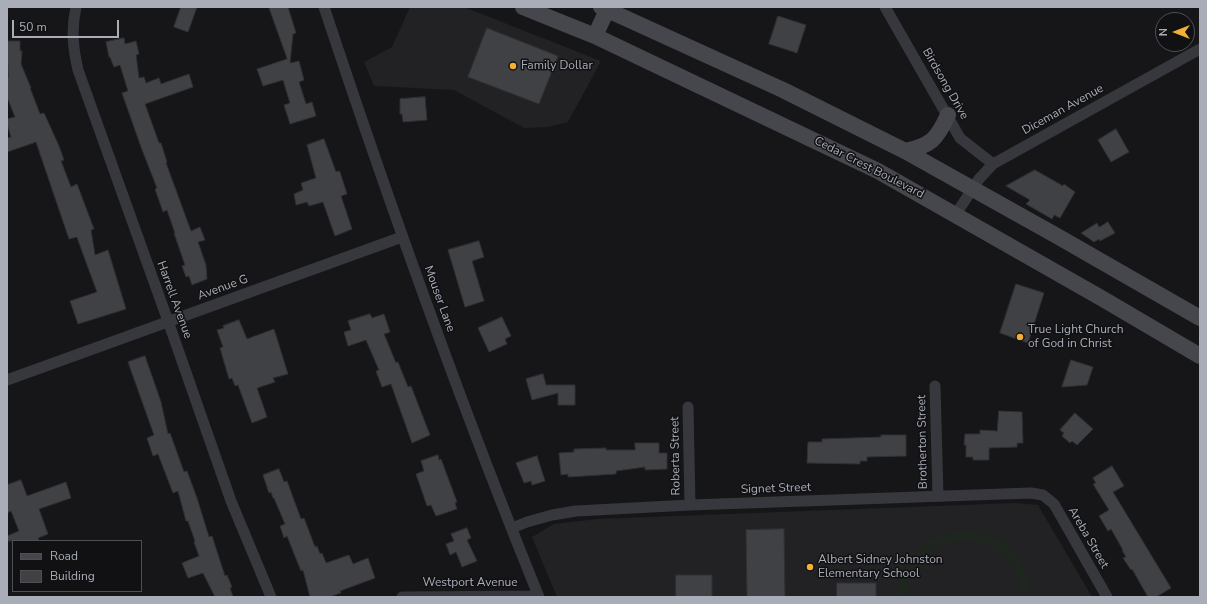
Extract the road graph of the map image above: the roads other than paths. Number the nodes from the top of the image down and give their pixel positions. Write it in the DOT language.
graph roads {
  1 [pos="76,7"];
  2 [pos="324,7"];
  3 [pos="523,7"];
  4 [pos="886,7"];
  5 [pos="604,8"];
  6 [pos="596,36"];
  7 [pos="1200,49"];
  8 [pos="948,115"];
  9 [pos="905,151"];
  10 [pos="993,164"];
  11 [pos="972,189"];
  12 [pos="956,214"];
  13 [pos="402,237"];
  14 [pos="1200,318"];
  15 [pos="168,321"];
  16 [pos="1200,356"];
  17 [pos="7,380"];
  18 [pos="935,386"];
  19 [pos="688,407"];
  20 [pos="1043,495"];
  21 [pos="938,496"];
  22 [pos="690,505"];
  23 [pos="512,528"];
  24 [pos="538,596"];
  25 [pos="271,597"];
  26 [pos="402,597"];
  27 [pos="1107,597"];
  1 -- 15 [label="street, Harrell Avenue"];
  2 -- 13 [label="street, Mouser Lane"];
  3 -- 6 [label="street, Cedar Crest Boulevard"];
  4 -- 8 [label="street, Birdsong Drive"];
  5 -- 6 [label="street"];
  5 -- 9 [label="street"];
  6 -- 12 [label="street, Cedar Crest Boulevard"];
  7 -- 10 [label="street, Diceman Avenue"];
  8 -- 9 [label="street"];
  8 -- 10 [label="street, Birdsong Drive"];
  9 -- 11 [label="street"];
  10 -- 11 [label="street, Diceman Avenue"];
  11 -- 12 [label="street, Diceman Avenue"];
  11 -- 14 [label="street"];
  12 -- 16 [label="street, Cedar Crest Boulevard"];
  13 -- 15 [label="street, Avenue G"];
  13 -- 23 [label="street, Mouser Lane"];
  15 -- 17 [label="street, Avenue G"];
  15 -- 25 [label="street, Harrell Avenue"];
  18 -- 21 [label="street, Brotherton Street"];
  19 -- 22 [label="street, Roberta Street"];
  20 -- 21 [label="street, Signet Street"];
  20 -- 27 [label="street, Areba Street"];
  21 -- 22 [label="street, Signet Street"];
  22 -- 23 [label="street, Signet Street"];
  23 -- 24 [label="street, Mouser Lane"];
  24 -- 26 [label="street, Westport Avenue"];
}
